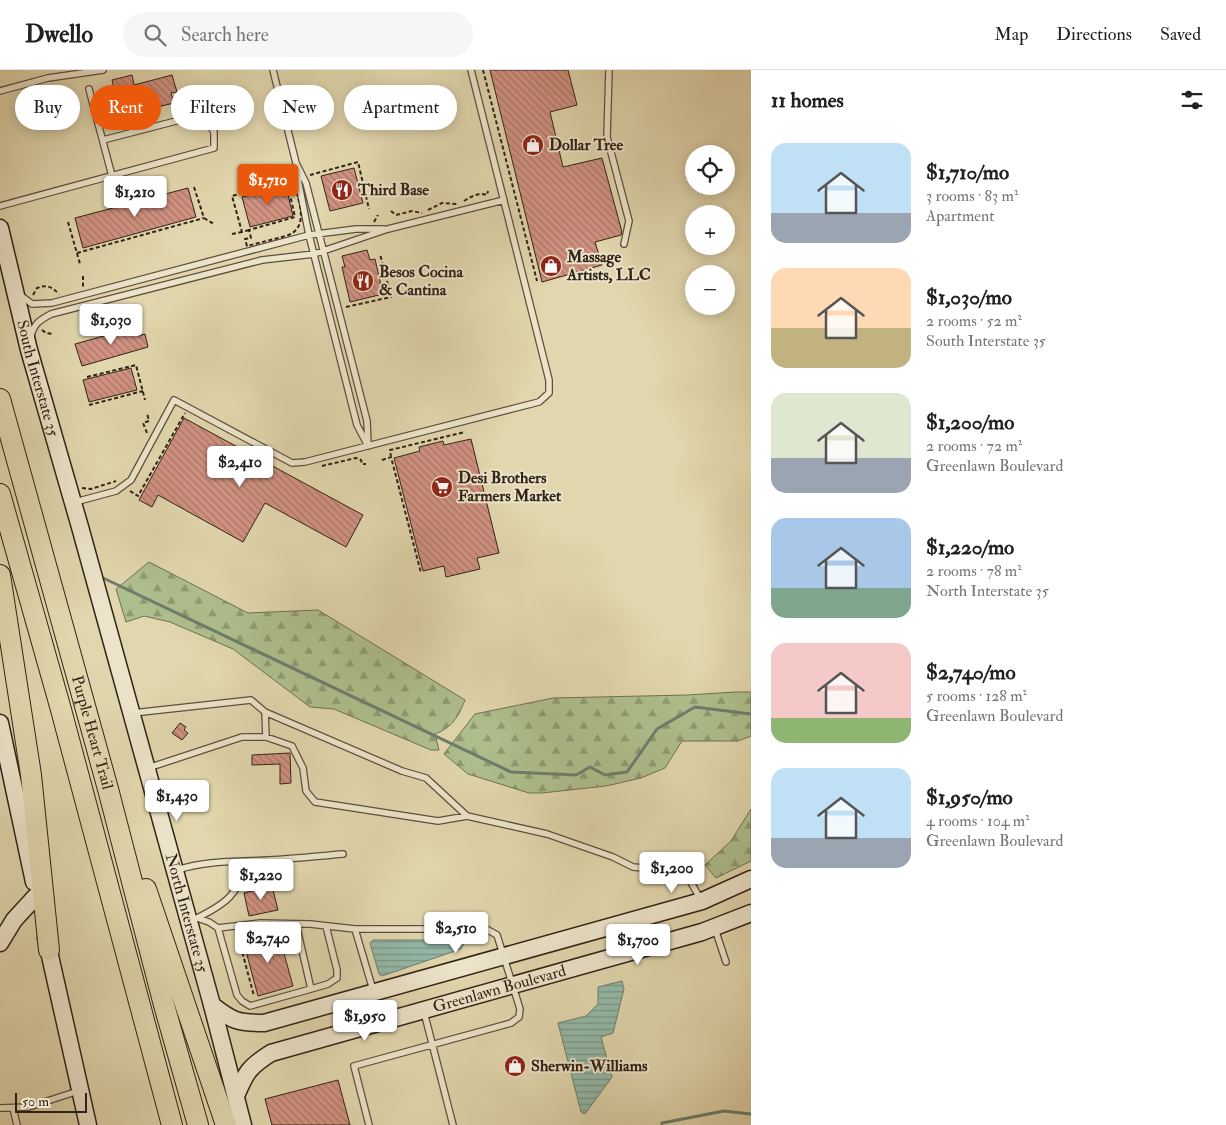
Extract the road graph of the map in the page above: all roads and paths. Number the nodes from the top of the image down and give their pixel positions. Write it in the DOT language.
graph roads {
  1 [pos="103,70"];
  2 [pos="274,70"];
  3 [pos="471,70"];
  4 [pos="484,70"];
  5 [pos="609,70"];
  6 [pos="89,89"];
  7 [pos="0,91"];
  8 [pos="103,140"];
  9 [pos="296,163"];
  10 [pos="112,176"];
  11 [pos="287,182"];
  12 [pos="312,182"];
  13 [pos="194,187"];
  14 [pos="488,191"];
  15 [pos="504,200"];
  16 [pos="0,206"];
  17 [pos="369,209"];
  18 [pos="391,212"];
  19 [pos="204,218"];
  20 [pos="68,222"];
  21 [pos="214,224"];
  22 [pos="0,228"];
  23 [pos="388,229"];
  24 [pos="249,230"];
  25 [pos="242,232"];
  26 [pos="232,234"];
  27 [pos="319,234"];
  28 [pos="309,235"];
  29 [pos="624,244"];
  30 [pos="324,250"];
  31 [pos="77,253"];
  32 [pos="314,254"];
  33 [pos="380,254"];
  34 [pos="80,264"];
  35 [pos="537,281"];
  36 [pos="14,291"];
  37 [pos="59,294"];
  38 [pos="33,300"];
  39 [pos="344,308"];
  40 [pos="40,325"];
  41 [pos="53,334"];
  42 [pos="29,350"];
  43 [pos="87,377"];
  44 [pos="143,391"];
  45 [pos="0,399"];
  46 [pos="145,400"];
  47 [pos="89,405"];
  48 [pos="147,413"];
  49 [pos="192,417"];
  50 [pos="169,427"];
  51 [pos="175,430"];
  52 [pos="466,432"];
  53 [pos="148,433"];
  54 [pos="368,446"];
  55 [pos="391,457"];
  56 [pos="382,460"];
  57 [pos="366,464"];
  58 [pos="322,466"];
  59 [pos="121,480"];
  60 [pos="80,487"];
  61 [pos="130,491"];
  62 [pos="0,494"];
  63 [pos="73,503"];
  64 [pos="80,527"];
  65 [pos="421,573"];
  66 [pos="0,575"];
  67 [pos="265,712"];
  68 [pos="131,713"];
  69 [pos="0,723"];
  70 [pos="266,737"];
  71 [pos="146,769"];
  72 [pos="108,789"];
  73 [pos="467,816"];
  74 [pos="343,854"];
  75 [pos="248,861"];
  76 [pos="175,871"];
  77 [pos="751,879"];
  78 [pos="36,896"];
  79 [pos="702,901"];
  80 [pos="747,917"];
  81 [pos="193,920"];
  82 [pos="296,924"];
  83 [pos="326,926"];
  84 [pos="714,927"];
  85 [pos="218,928"];
  86 [pos="355,929"];
  87 [pos="239,940"];
  88 [pos="0,943"];
  89 [pos="48,950"];
  90 [pos="505,957"];
  91 [pos="726,962"];
  92 [pos="513,985"];
  93 [pos="311,989"];
  94 [pos="373,992"];
  95 [pos="254,996"];
  96 [pos="212,1005"];
  97 [pos="423,1010"];
  98 [pos="432,1044"];
  99 [pos="80,1090"];
  100 [pos="236,1096"];
  101 [pos="0,1108"];
  102 [pos="13,1108"];
  103 [pos="17,1125"];
  104 [pos="88,1125"];
  105 [pos="172,1125"];
  106 [pos="198,1125"];
  107 [pos="226,1125"];
  108 [pos="243,1125"];
  109 [pos="368,1125"];
  110 [pos="453,1125"];
  1 -- 7 [label="lane"];
  2 -- 9 [label="lane"];
  3 -- 15 [label="lane"];
  4 -- 35 [label="path"];
  5 -- 29 [label="lane"];
  6 -- 8 [label="lane"];
  8 -- 10 [label="lane"];
  8 -- 10 [label="lane"];
  9 -- 27 [label="lane"];
  9 -- 28 [label="lane"];
  10 -- 16 [label="lane"];
  11 -- 24 [label="path"];
  11 -- 24 [label="path"];
  11 -- 25 [label="path"];
  12 -- 17 [label="path"];
  13 -- 19 [label="path"];
  14 -- 18 [label="path"];
  15 -- 23 [label="lane"];
  15 -- 54 [label="lane"];
  19 -- 21 [label="path"];
  19 -- 31 [label="path"];
  20 -- 31 [label="path"];
  22 -- 36 [label="main road, South Interstate 35"];
  23 -- 27 [label="lane"];
  23 -- 30 [label="lane"];
  24 -- 25 [label="path"];
  25 -- 26 [label="path"];
  27 -- 28 [label="lane"];
  27 -- 30 [label="lane"];
  28 -- 32 [label="lane"];
  28 -- 36 [label="lane"];
  30 -- 32 [label="lane"];
  30 -- 54 [label="lane"];
  31 -- 34 [label="path"];
  32 -- 42 [label="lane"];
  32 -- 54 [label="lane"];
  33 -- 39 [label="path"];
  36 -- 42 [label="main road, South Interstate 35"];
  37 -- 38 [label="path"];
  40 -- 41 [label="path"];
  42 -- 63 [label="main road, South Interstate 35"];
  43 -- 44 [label="path"];
  44 -- 46 [label="path"];
  44 -- 47 [label="path"];
  45 -- 72 [label="highway, Purple Heart Trail"];
  48 -- 53 [label="path"];
  49 -- 51 [label="path"];
  50 -- 51 [label="path"];
  51 -- 61 [label="path"];
  52 -- 55 [label="path"];
  54 -- 63 [label="lane"];
  55 -- 56 [label="path"];
  55 -- 65 [label="path"];
  57 -- 58 [label="path"];
  59 -- 60 [label="path"];
  62 -- 105 [label="highway, Purple Heart Trail"];
  63 -- 64 [label="main road, South Interstate 35"];
  64 -- 68 [label="main road, North Interstate 35"];
  66 -- 89 [label="highway"];
  67 -- 68 [label="lane"];
  67 -- 70 [label="lane"];
  67 -- 73 [label="lane"];
  68 -- 71 [label="main road, North Interstate 35"];
  69 -- 78 [label="main road"];
  70 -- 71 [label="lane"];
  70 -- 73 [label="lane"];
  71 -- 76 [label="main road, North Interstate 35"];
  72 -- 106 [label="highway, Purple Heart Trail"];
  72 -- 107 [label="highway"];
  73 -- 79 [label="lane"];
  74 -- 75 [label="lane"];
  75 -- 76 [label="lane"];
  75 -- 81 [label="lane"];
  76 -- 81 [label="main road, North Interstate 35"];
  77 -- 79 [label="main road, Greenlawn Boulevard"];
  78 -- 88 [label="main road"];
  78 -- 89 [label="main road"];
  79 -- 90 [label="main road, Greenlawn Boulevard"];
  80 -- 84 [label="main road, Greenlawn Boulevard"];
  81 -- 85 [label="lane"];
  81 -- 96 [label="main road, North Interstate 35"];
  82 -- 83 [label="lane"];
  82 -- 85 [label="lane"];
  82 -- 93 [label="lane"];
  83 -- 86 [label="lane"];
  83 -- 93 [label="lane"];
  84 -- 91 [label="lane"];
  84 -- 92 [label="main road, Greenlawn Boulevard"];
  85 -- 93 [label="lane"];
  86 -- 90 [label="lane"];
  86 -- 94 [label="lane"];
  87 -- 95 [label="path"];
  89 -- 99 [label="main road"];
  90 -- 92 [label="lane"];
  90 -- 94 [label="main road, Greenlawn Boulevard"];
  92 -- 97 [label="main road, Greenlawn Boulevard"];
  92 -- 98 [label="lane"];
  94 -- 96 [label="main road, Greenlawn Boulevard"];
  96 -- 100 [label="main road, North Interstate 35"];
  97 -- 98 [label="lane"];
  97 -- 100 [label="main road, Greenlawn Boulevard"];
  98 -- 109 [label="lane"];
  98 -- 110 [label="lane"];
  99 -- 102 [label="lane"];
  99 -- 104 [label="main road"];
  100 -- 108 [label="main road, North Interstate 35"];
  101 -- 102 [label="lane"];
  102 -- 103 [label="lane"];
}
